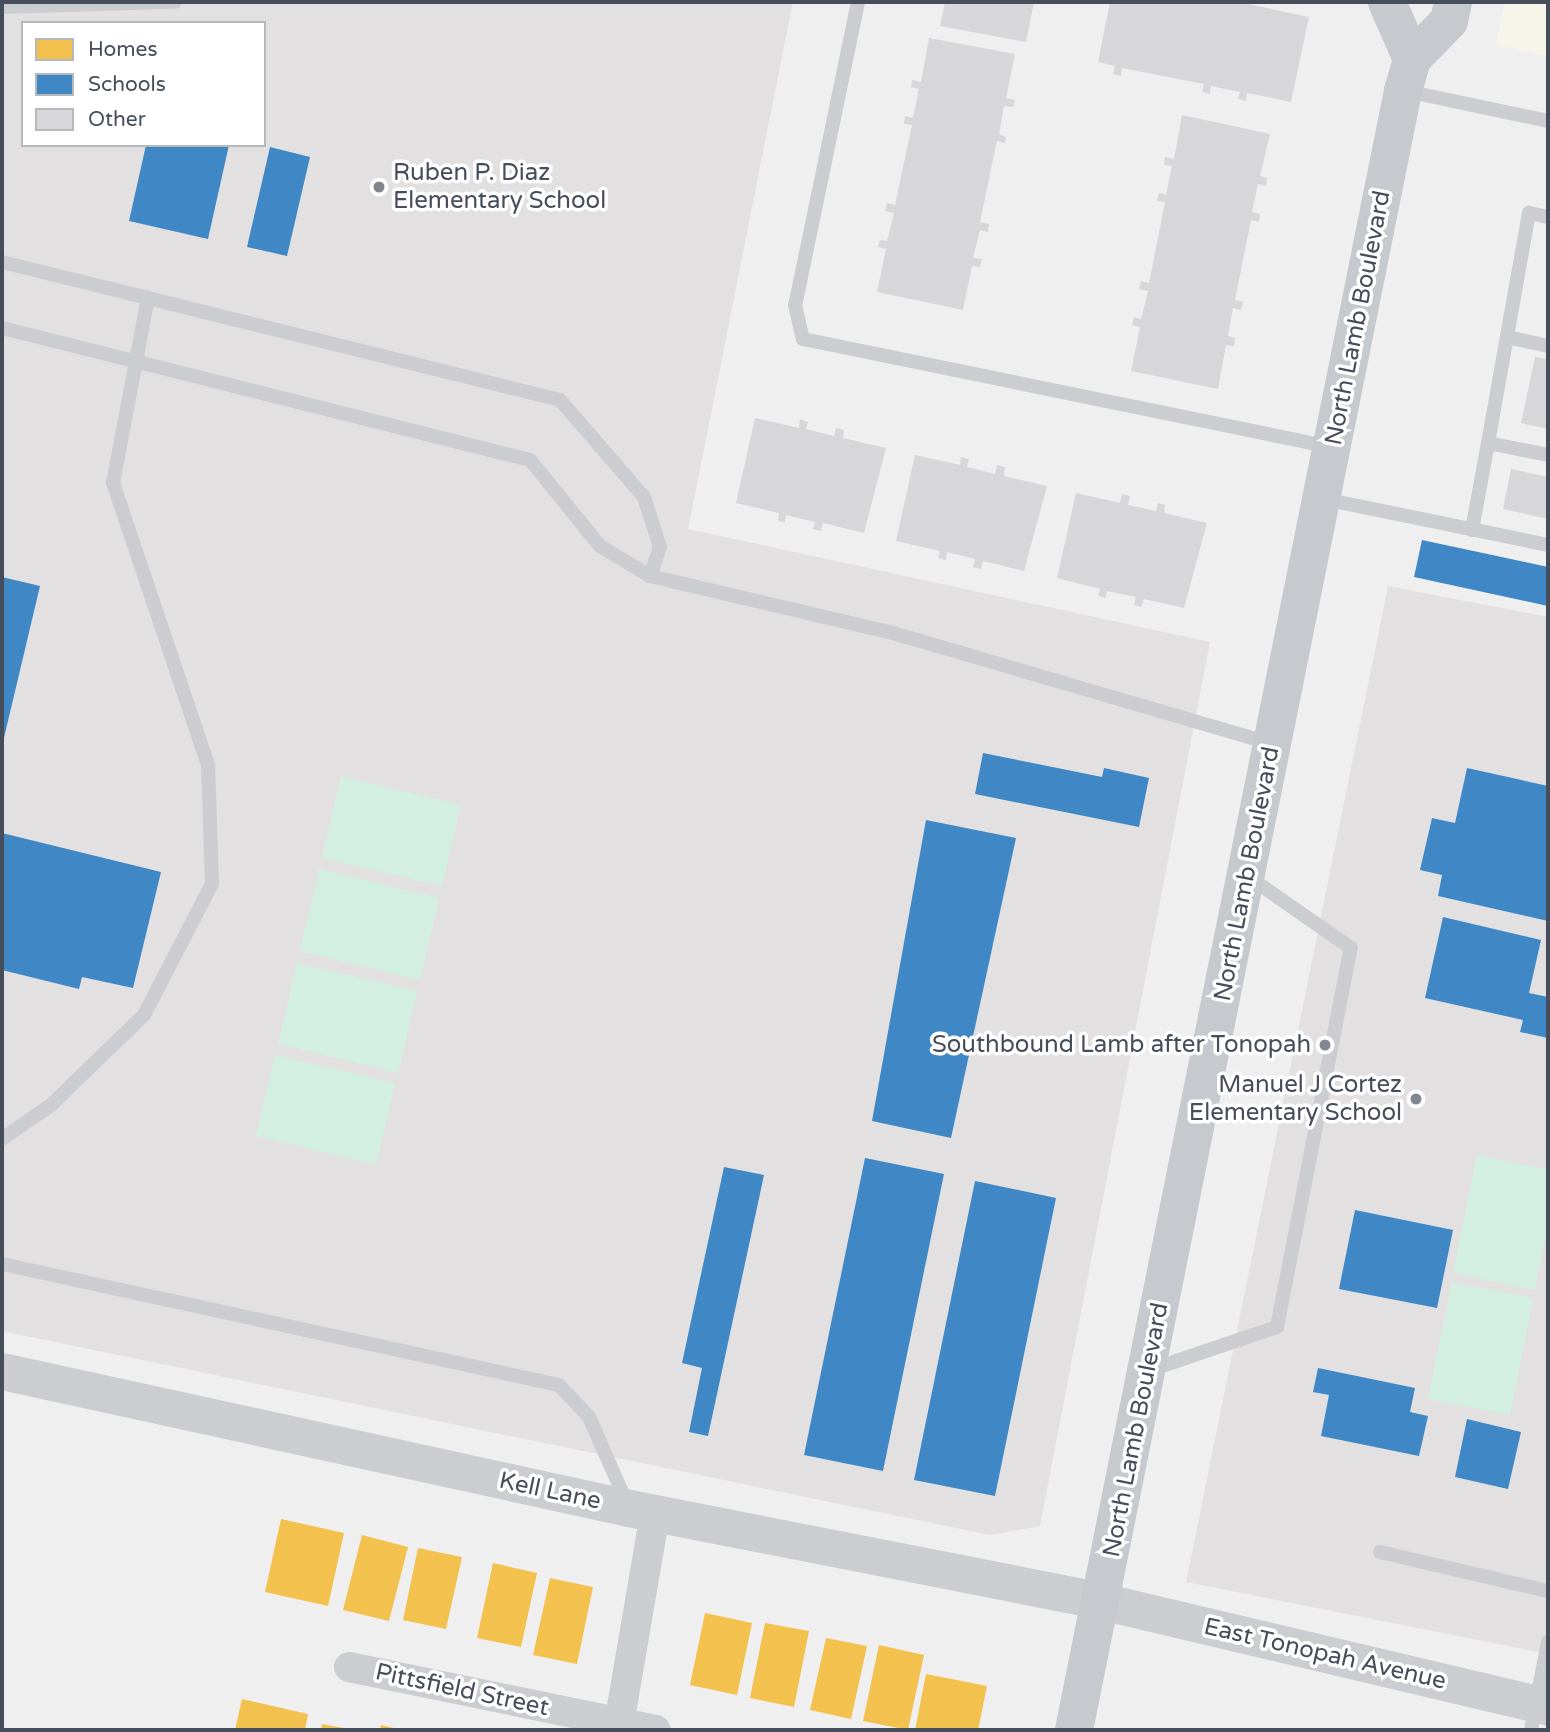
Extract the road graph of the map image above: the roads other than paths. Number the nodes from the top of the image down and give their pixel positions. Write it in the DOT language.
graph roads {
  1 [pos="175,2"];
  2 [pos="858,2"];
  3 [pos="1387,2"];
  4 [pos="1453,2"];
  5 [pos="2,8"];
  6 [pos="1408,75"];
  7 [pos="1548,121"];
  8 [pos="1548,217"];
  9 [pos="2,262"];
  10 [pos="148,297"];
  11 [pos="2,328"];
  12 [pos="1507,337"];
  13 [pos="1548,346"];
  14 [pos="133,361"];
  15 [pos="1488,443"];
  16 [pos="1333,447"];
  17 [pos="1548,456"];
  18 [pos="1324,499"];
  19 [pos="1472,530"];
  20 [pos="1548,545"];
  21 [pos="650,576"];
  22 [pos="1273,744"];
  23 [pos="1247,876"];
  24 [pos="2,1139"];
  25 [pos="2,1264"];
  26 [pos="2,1371"];
  27 [pos="1148,1371"];
  28 [pos="642,1511"];
  29 [pos="1380,1552"];
  30 [pos="1548,1591"];
  31 [pos="1101,1601"];
  32 [pos="1548,1642"];
  33 [pos="349,1667"];
  34 [pos="1538,1714"];
  35 [pos="619,1726"];
  36 [pos="656,1730"];
  37 [pos="1077,1730"];
  1 -- 5 [label="lane"];
  2 -- 16 [label="lane"];
  3 -- 6 [label="main road"];
  4 -- 6 [label="main road"];
  6 -- 7 [label="lane"];
  6 -- 16 [label="main road, North Lamb Boulevard"];
  8 -- 12 [label="lane"];
  9 -- 10 [label="lane"];
  10 -- 14 [label="lane"];
  10 -- 21 [label="lane"];
  11 -- 14 [label="lane"];
  12 -- 13 [label="lane"];
  12 -- 15 [label="lane"];
  14 -- 21 [label="lane"];
  14 -- 24 [label="lane"];
  15 -- 17 [label="lane"];
  15 -- 19 [label="lane"];
  16 -- 18 [label="main road, North Lamb Boulevard"];
  18 -- 19 [label="lane"];
  18 -- 22 [label="main road, North Lamb Boulevard"];
  19 -- 20 [label="lane"];
  21 -- 22 [label="lane"];
  22 -- 23 [label="main road, North Lamb Boulevard"];
  23 -- 27 [label="main road, North Lamb Boulevard"];
  23 -- 27 [label="lane"];
  25 -- 28 [label="lane"];
  26 -- 28 [label="street, Kell Lane"];
  27 -- 31 [label="main road, North Lamb Boulevard"];
  28 -- 31 [label="street, Kell Lane"];
  28 -- 35 [label="street"];
  29 -- 30 [label="lane"];
  31 -- 34 [label="street, East Tonopah Avenue"];
  31 -- 37 [label="main road, North Lamb Boulevard"];
  32 -- 34 [label="lane"];
  33 -- 35 [label="street, Pittsfield Street"];
  35 -- 36 [label="street, Pittsfield Street"];
}
